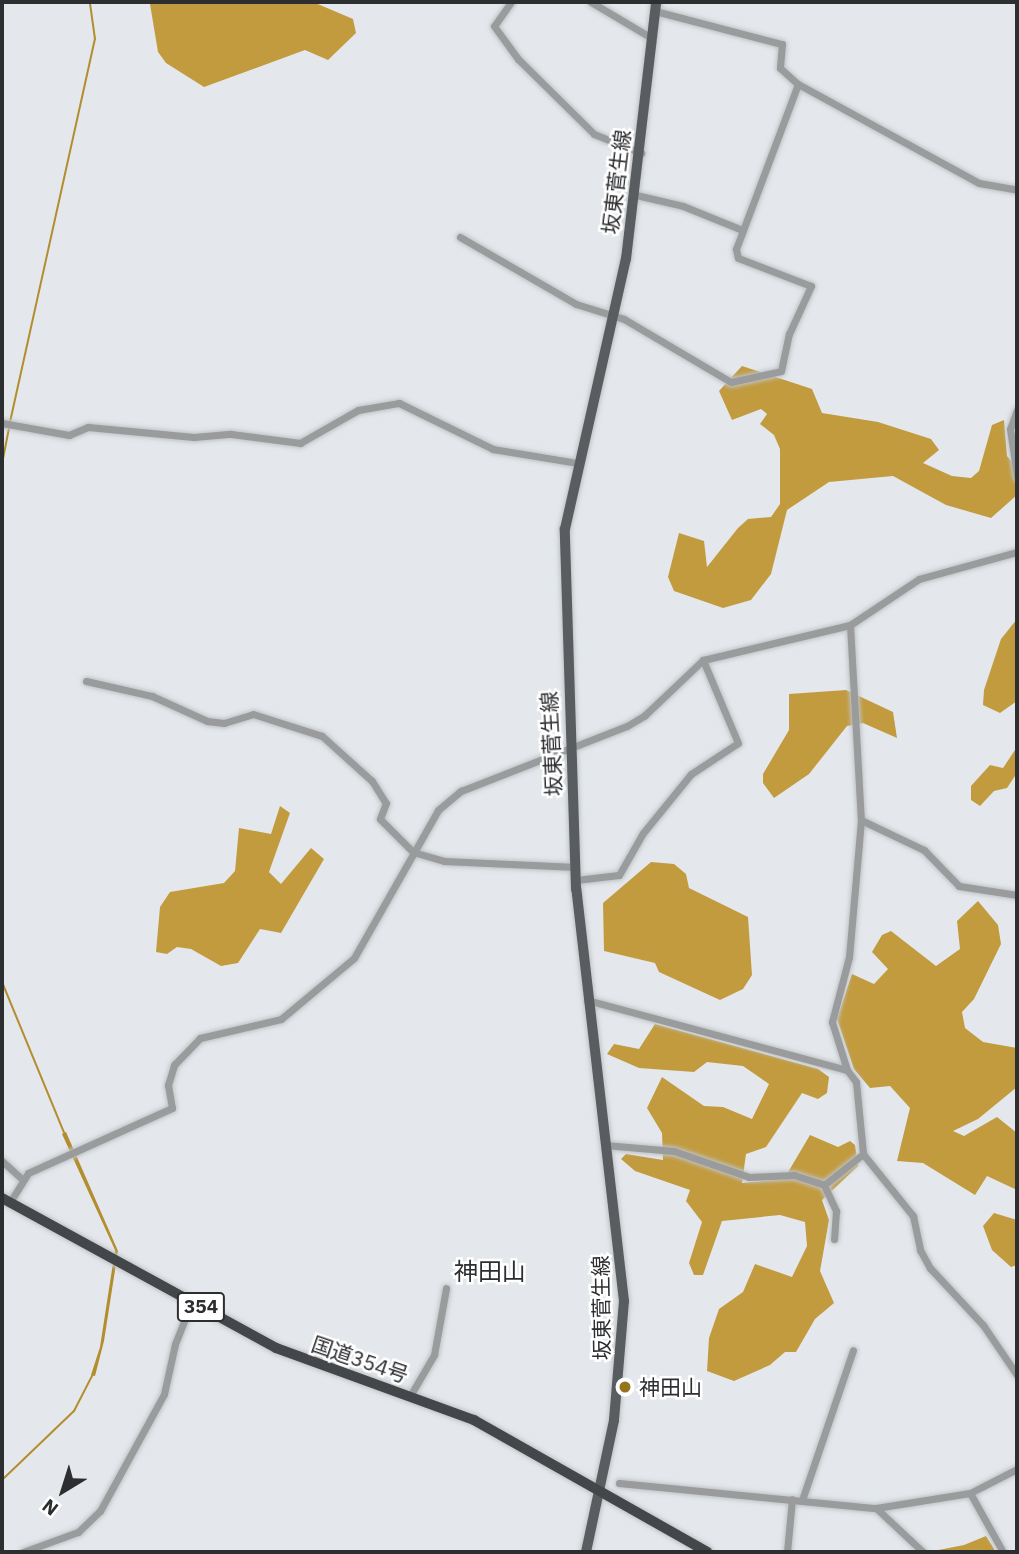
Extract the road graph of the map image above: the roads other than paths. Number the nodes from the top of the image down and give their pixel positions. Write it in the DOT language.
graph roads {
  1 [pos="510,2"];
  2 [pos="591,2"];
  3 [pos="655,6"];
  4 [pos="650,37"];
  5 [pos="799,84"];
  6 [pos="641,153"];
  7 [pos="1017,190"];
  8 [pos="636,195"];
  9 [pos="742,230"];
  10 [pos="460,237"];
  11 [pos="613,316"];
  12 [pos="1017,410"];
  13 [pos="2,423"];
  14 [pos="578,463"];
  15 [pos="1017,476"];
  16 [pos="1017,552"];
  17 [pos="850,625"];
  18 [pos="703,660"];
  19 [pos="86,681"];
  20 [pos="570,748"];
  21 [pos="861,820"];
  22 [pos="413,852"];
  23 [pos="576,867"];
  24 [pos="576,880"];
  25 [pos="1017,895"];
  26 [pos="586,1000"];
  27 [pos="847,1070"];
  28 [pos="605,1145"];
  29 [pos="863,1154"];
  30 [pos="2,1161"];
  31 [pos="21,1178"];
  32 [pos="824,1185"];
  33 [pos="6,1200"];
  34 [pos="834,1239"];
  35 [pos="446,1288"];
  36 [pos="192,1301"];
  37 [pos="853,1350"];
  38 [pos="1017,1375"];
  39 [pos="410,1396"];
  40 [pos="1017,1469"];
  41 [pos="619,1483"];
  42 [pos="600,1489"];
  43 [pos="970,1493"];
  44 [pos="792,1499"];
  45 [pos="802,1500"];
  46 [pos="876,1508"];
  47 [pos="23,1552"];
  48 [pos="586,1552"];
  49 [pos="707,1552"];
  50 [pos="787,1552"];
  51 [pos="923,1552"];
  52 [pos="1003,1552"];
  1 -- 6 [label="street"];
  2 -- 4 [label="street"];
  3 -- 4 [label="main road, 坂東菅生線"];
  3 -- 5 [label="street"];
  4 -- 6 [label="main road, 坂東菅生線"];
  5 -- 7 [label="street"];
  5 -- 9 [label="street"];
  6 -- 8 [label="main road, 坂東菅生線"];
  8 -- 9 [label="street"];
  8 -- 11 [label="main road, 坂東菅生線"];
  9 -- 11 [label="street"];
  10 -- 11 [label="street"];
  11 -- 14 [label="main road, 坂東菅生線"];
  12 -- 15 [label="street"];
  13 -- 14 [label="street"];
  14 -- 20 [label="main road, 坂東菅生線"];
  16 -- 17 [label="street"];
  17 -- 18 [label="street"];
  17 -- 21 [label="street"];
  18 -- 20 [label="street"];
  18 -- 24 [label="street"];
  19 -- 22 [label="street"];
  20 -- 22 [label="street"];
  20 -- 23 [label="main road, 坂東菅生線"];
  21 -- 25 [label="street"];
  21 -- 27 [label="street"];
  22 -- 23 [label="street"];
  22 -- 31 [label="street"];
  23 -- 24 [label="main road, 坂東菅生線"];
  24 -- 26 [label="main road, 坂東菅生線"];
  26 -- 27 [label="street"];
  26 -- 28 [label="main road, 坂東菅生線"];
  27 -- 29 [label="street"];
  28 -- 32 [label="street"];
  28 -- 42 [label="main road, 坂東菅生線"];
  29 -- 32 [label="street"];
  29 -- 38 [label="street"];
  30 -- 31 [label="street"];
  31 -- 33 [label="street"];
  32 -- 34 [label="street"];
  33 -- 36 [label="highway, 国道354号 / 354"];
  35 -- 39 [label="street"];
  36 -- 39 [label="highway, 国道354号 / 354"];
  36 -- 47 [label="street"];
  37 -- 45 [label="street"];
  39 -- 42 [label="highway, 国道354号 / 354"];
  40 -- 43 [label="street"];
  41 -- 44 [label="street"];
  42 -- 48 [label="main road, 坂東菅生線"];
  42 -- 49 [label="highway, 国道354号 / 354"];
  43 -- 46 [label="street"];
  43 -- 52 [label="street"];
  44 -- 45 [label="street"];
  44 -- 50 [label="street"];
  45 -- 46 [label="street"];
  46 -- 51 [label="street"];
}
